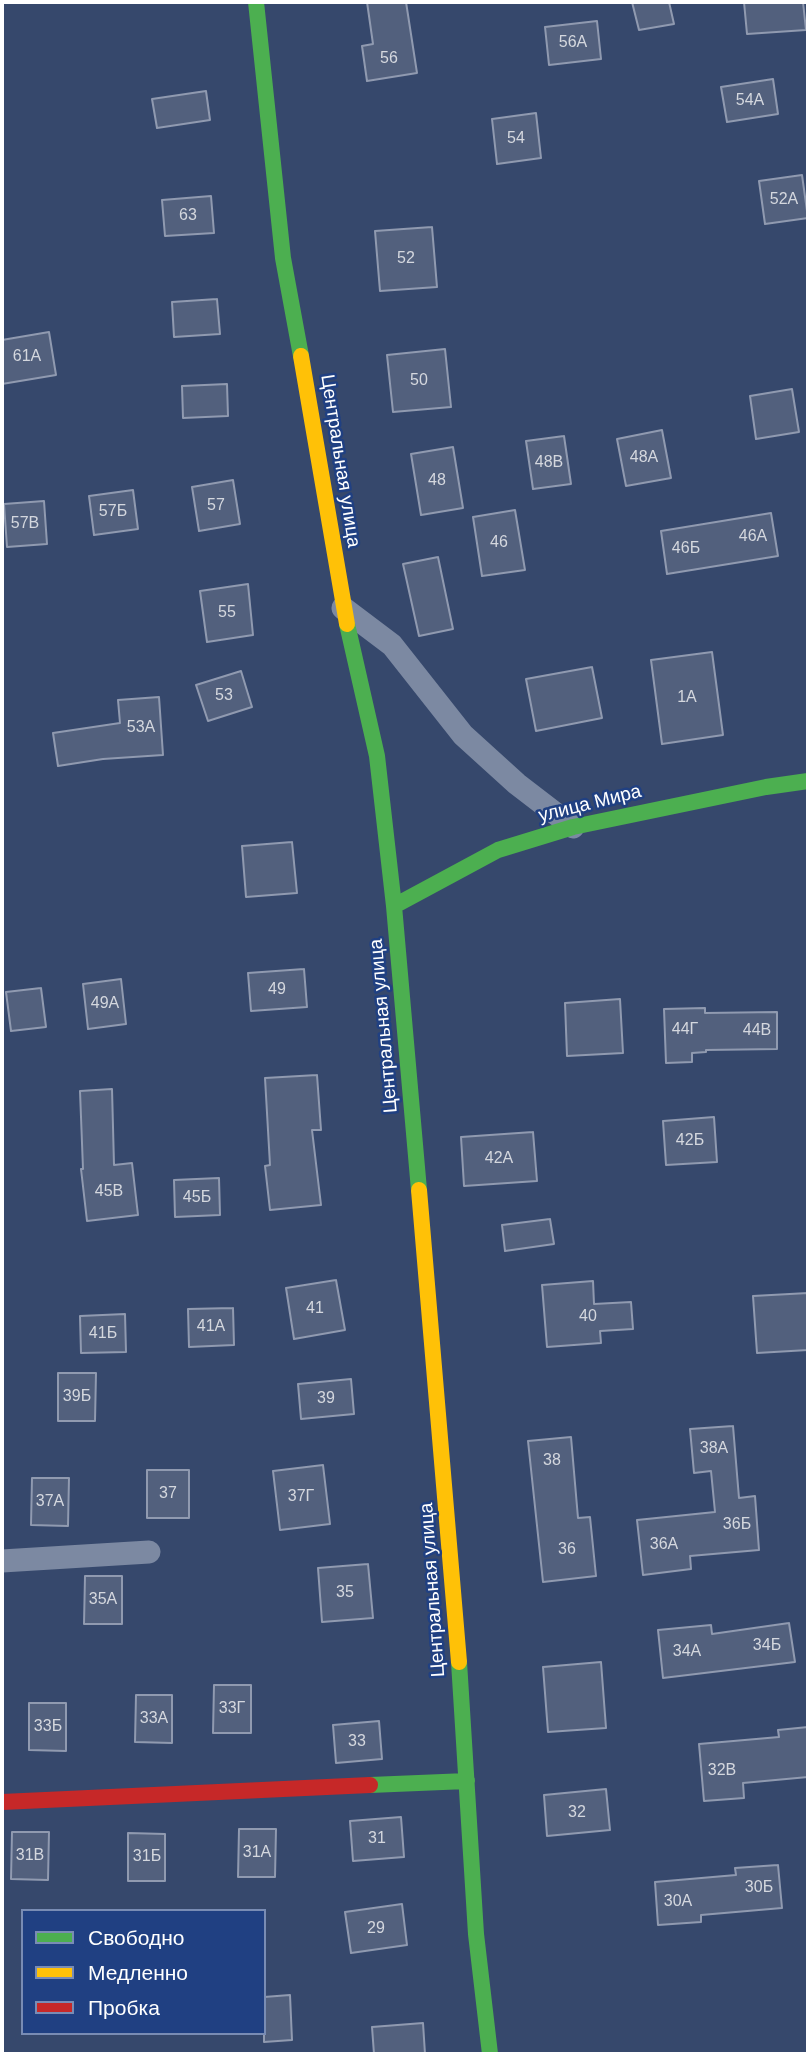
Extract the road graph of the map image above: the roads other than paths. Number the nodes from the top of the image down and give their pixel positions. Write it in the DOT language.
graph roads {
  1 [pos="256,2"];
  2 [pos="343,608"];
  3 [pos="808,781"];
  4 [pos="573,827"];
  5 [pos="394,906"];
  6 [pos="149,1552"];
  7 [pos="2,1561"];
  8 [pos="467,1781"];
  9 [pos="2,1802"];
  10 [pos="490,2054"];
  1 -- 2 [label="street, Центральная улица"];
  2 -- 4 [label="street"];
  2 -- 5 [label="street, Центральная улица"];
  3 -- 4 [label="street, улица Мира"];
  4 -- 5 [label="street, улица Мира"];
  5 -- 8 [label="street, Центральная улица"];
  6 -- 7 [label="street"];
  8 -- 9 [label="street"];
  8 -- 10 [label="street, Центральная улица"];
}
